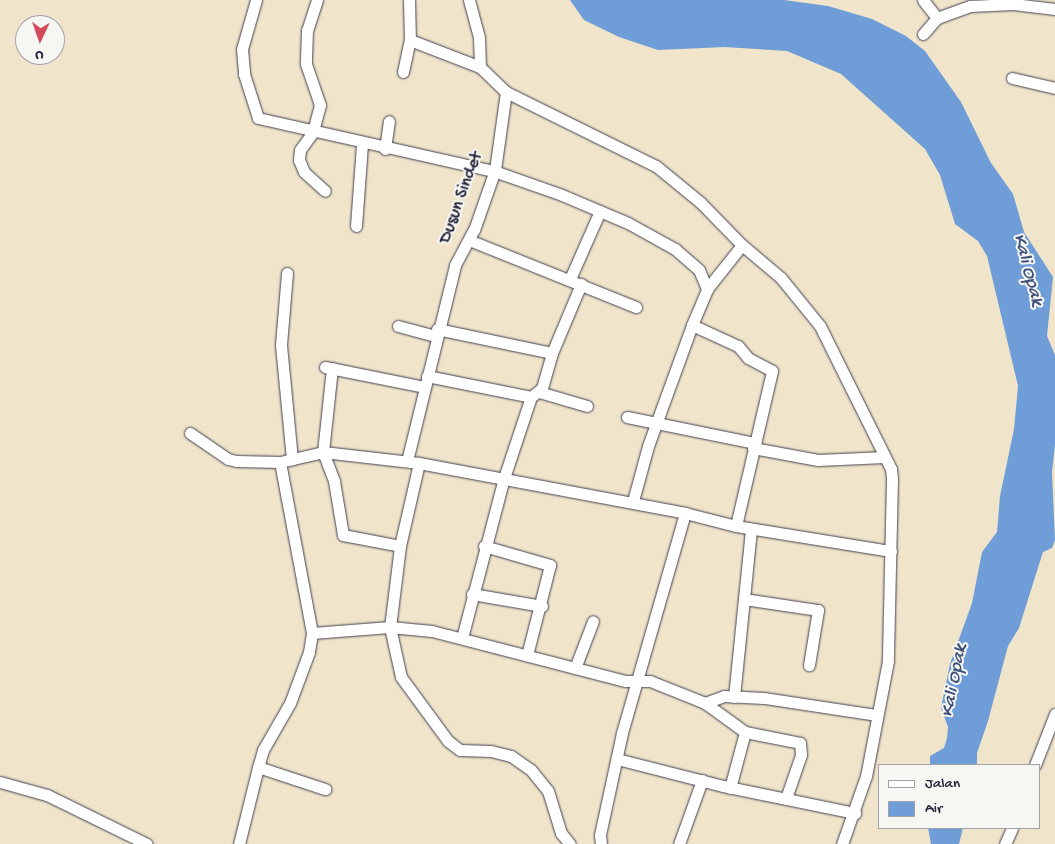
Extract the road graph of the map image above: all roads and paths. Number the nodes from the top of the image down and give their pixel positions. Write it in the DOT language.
graph roads {
  1 [pos="256,0"];
  2 [pos="317,0"];
  3 [pos="409,0"];
  4 [pos="469,0"];
  5 [pos="923,0"];
  6 [pos="969,3"];
  7 [pos="1055,8"];
  8 [pos="937,18"];
  9 [pos="923,34"];
  10 [pos="410,40"];
  11 [pos="480,67"];
  12 [pos="403,72"];
  13 [pos="1012,78"];
  14 [pos="1055,88"];
  15 [pos="506,92"];
  16 [pos="388,121"];
  17 [pos="313,132"];
  18 [pos="362,144"];
  19 [pos="385,149"];
  20 [pos="494,172"];
  21 [pos="325,191"];
  22 [pos="600,211"];
  23 [pos="356,226"];
  24 [pos="469,240"];
  25 [pos="742,245"];
  26 [pos="288,274"];
  27 [pos="576,282"];
  28 [pos="707,289"];
  29 [pos="636,307"];
  30 [pos="692,325"];
  31 [pos="398,326"];
  32 [pos="436,333"];
  33 [pos="552,353"];
  34 [pos="427,376"];
  35 [pos="424,388"];
  36 [pos="535,395"];
  37 [pos="587,406"];
  38 [pos="627,416"];
  39 [pos="656,425"];
  40 [pos="190,433"];
  41 [pos="754,445"];
  42 [pos="323,452"];
  43 [pos="885,457"];
  44 [pos="286,461"];
  45 [pos="407,461"];
  46 [pos="419,463"];
  47 [pos="504,478"];
  48 [pos="633,501"];
  49 [pos="685,513"];
  50 [pos="736,526"];
  51 [pos="752,529"];
  52 [pos="400,546"];
  53 [pos="484,546"];
  54 [pos="891,551"];
  55 [pos="472,594"];
  56 [pos="744,600"];
  57 [pos="542,606"];
  58 [pos="593,621"];
  59 [pos="390,627"];
  60 [pos="312,633"];
  61 [pos="462,638"];
  62 [pos="528,655"];
  63 [pos="809,665"];
  64 [pos="574,668"];
  65 [pos="636,680"];
  66 [pos="734,697"];
  67 [pos="705,703"];
  68 [pos="1055,714"];
  69 [pos="877,716"];
  70 [pos="745,732"];
  71 [pos="617,759"];
  72 [pos="1035,764"];
  73 [pos="258,767"];
  74 [pos="702,780"];
  75 [pos="0,782"];
  76 [pos="730,788"];
  77 [pos="324,790"];
  78 [pos="786,798"];
  79 [pos="854,812"];
  80 [pos="1012,829"];
  81 [pos="146,844"];
  82 [pos="239,844"];
  83 [pos="570,844"];
  84 [pos="601,844"];
  85 [pos="679,844"];
  86 [pos="842,844"];
  87 [pos="1005,844"];
  1 -- 17 [label="street"];
  2 -- 17 [label="street"];
  3 -- 10 [label="street"];
  4 -- 11 [label="street"];
  5 -- 8 [label="street"];
  6 -- 7 [label="street"];
  6 -- 8 [label="street"];
  8 -- 9 [label="street"];
  10 -- 11 [label="street"];
  10 -- 12 [label="street"];
  11 -- 15 [label="street"];
  13 -- 14 [label="street"];
  15 -- 20 [label="street, Dusun Sindet"];
  15 -- 25 [label="street"];
  16 -- 19 [label="street"];
  17 -- 18 [label="street"];
  17 -- 21 [label="street"];
  18 -- 19 [label="street"];
  18 -- 23 [label="street"];
  19 -- 20 [label="street"];
  20 -- 22 [label="street"];
  20 -- 24 [label="street, Dusun Sindet"];
  22 -- 27 [label="street"];
  22 -- 28 [label="street"];
  24 -- 27 [label="street"];
  24 -- 32 [label="street, Dusun Sindet"];
  25 -- 28 [label="street"];
  25 -- 43 [label="street"];
  26 -- 44 [label="street"];
  27 -- 29 [label="street"];
  27 -- 33 [label="street"];
  28 -- 30 [label="street"];
  30 -- 39 [label="street"];
  30 -- 41 [label="street"];
  31 -- 32 [label="street"];
  32 -- 33 [label="street"];
  32 -- 34 [label="street, Dusun Sindet"];
  33 -- 36 [label="street"];
  34 -- 35 [label="street, Dusun Sindet"];
  34 -- 36 [label="street"];
  35 -- 42 [label="street"];
  35 -- 45 [label="street, Dusun Sindet"];
  36 -- 37 [label="street"];
  36 -- 47 [label="street"];
  38 -- 39 [label="street"];
  39 -- 41 [label="street"];
  39 -- 48 [label="street"];
  40 -- 44 [label="street"];
  41 -- 43 [label="street"];
  41 -- 50 [label="street"];
  42 -- 44 [label="street"];
  42 -- 45 [label="street"];
  42 -- 52 [label="street"];
  43 -- 54 [label="street"];
  44 -- 60 [label="street"];
  45 -- 46 [label="street"];
  46 -- 47 [label="street"];
  46 -- 52 [label="street"];
  47 -- 48 [label="street"];
  47 -- 53 [label="street"];
  48 -- 49 [label="street"];
  49 -- 50 [label="street"];
  49 -- 65 [label="street"];
  50 -- 51 [label="street"];
  51 -- 54 [label="street"];
  51 -- 56 [label="street"];
  52 -- 59 [label="street"];
  53 -- 55 [label="street"];
  53 -- 57 [label="street"];
  54 -- 69 [label="street"];
  55 -- 57 [label="street"];
  55 -- 61 [label="street"];
  56 -- 63 [label="street"];
  56 -- 66 [label="street"];
  57 -- 62 [label="street"];
  58 -- 64 [label="street"];
  59 -- 60 [label="street"];
  59 -- 61 [label="street"];
  59 -- 83 [label="street"];
  60 -- 73 [label="street"];
  61 -- 62 [label="street"];
  62 -- 64 [label="street"];
  64 -- 65 [label="street"];
  65 -- 67 [label="street"];
  65 -- 71 [label="street"];
  66 -- 67 [label="street"];
  66 -- 69 [label="street"];
  67 -- 70 [label="street"];
  68 -- 72 [label="street"];
  69 -- 79 [label="street"];
  70 -- 76 [label="street"];
  70 -- 78 [label="street"];
  71 -- 74 [label="street"];
  71 -- 84 [label="street"];
  73 -- 77 [label="street"];
  73 -- 82 [label="street"];
  74 -- 76 [label="street"];
  74 -- 85 [label="street"];
  75 -- 81 [label="street"];
  76 -- 78 [label="street"];
  78 -- 79 [label="street"];
  79 -- 86 [label="street"];
  80 -- 87 [label="street"];
}
